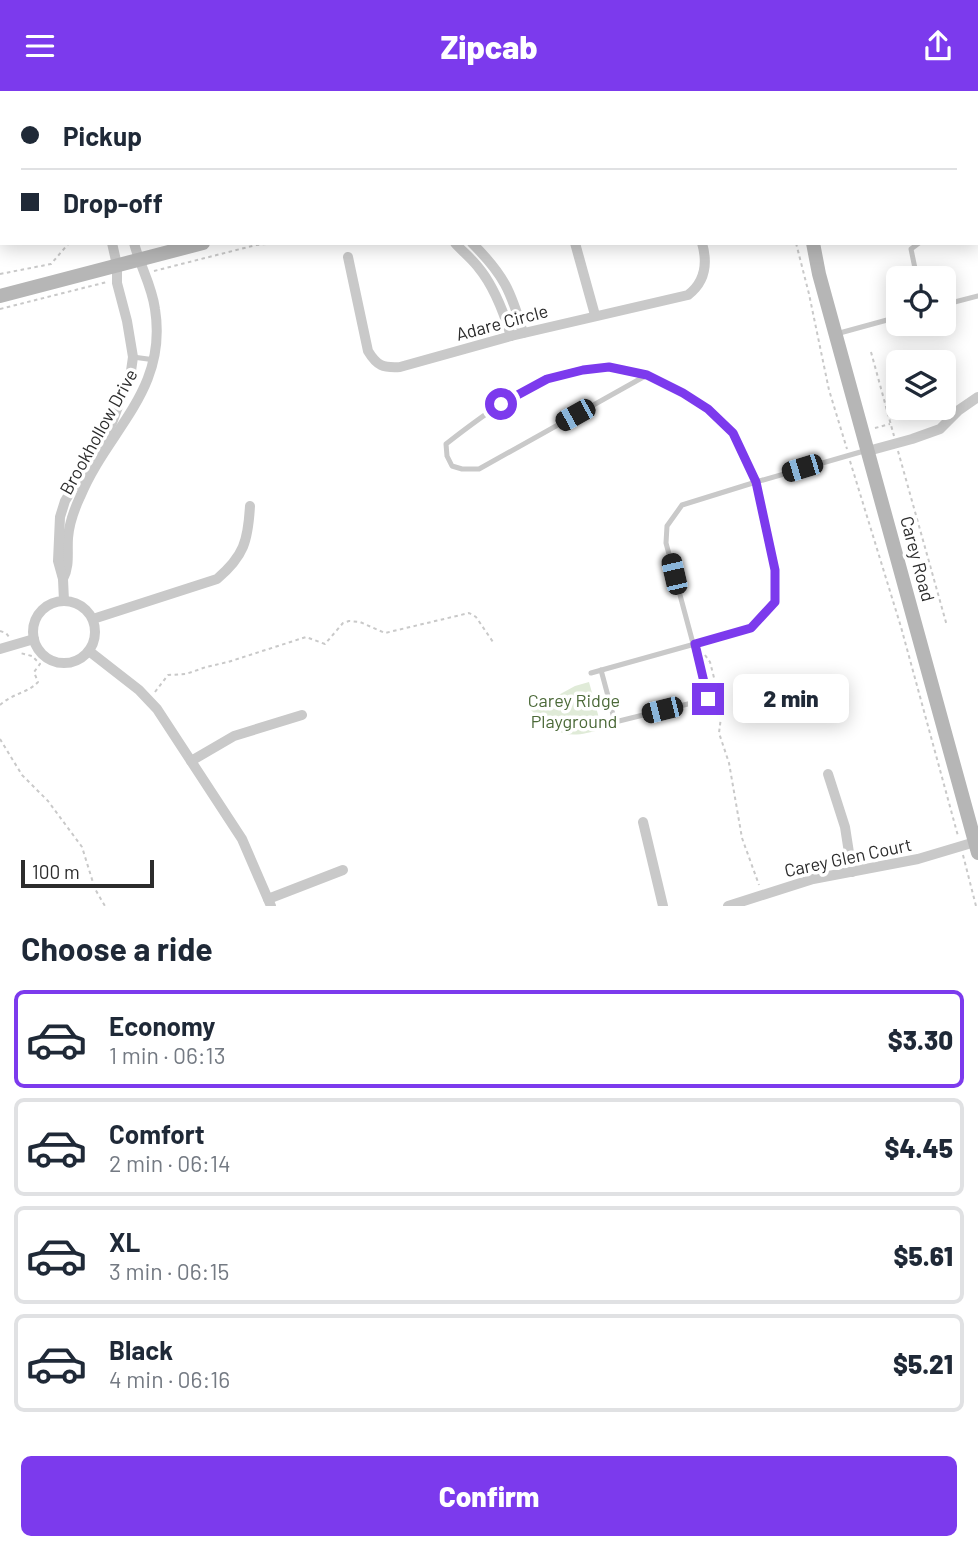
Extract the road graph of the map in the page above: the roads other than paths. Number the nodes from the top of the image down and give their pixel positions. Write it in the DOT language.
graph roads {
  1 [pos="112,245"];
  2 [pos="134,245"];
  3 [pos="195,245"];
  4 [pos="457,245"];
  5 [pos="474,245"];
  6 [pos="576,245"];
  7 [pos="703,245"];
  8 [pos="807,245"];
  9 [pos="813,245"];
  10 [pos="916,245"];
  11 [pos="348,257"];
  12 [pos="138,260"];
  13 [pos="117,265"];
  14 [pos="915,266"];
  15 [pos="819,274"];
  16 [pos="0,296"];
  17 [pos="978,296"];
  18 [pos="956,302"];
  19 [pos="595,316"];
  20 [pos="886,320"];
  21 [pos="523,333"];
  22 [pos="836,334"];
  23 [pos="511,336"];
  24 [pos="134,357"];
  25 [pos="155,360"];
  26 [pos="647,375"];
  27 [pos="978,397"];
  28 [pos="117,424"];
  29 [pos="867,450"];
  30 [pos="82,481"];
  31 [pos="756,482"];
  32 [pos="250,506"];
  33 [pos="59,523"];
  34 [pos="71,525"];
  35 [pos="63,579"];
  36 [pos="64,601"];
  37 [pos="93,619"];
  38 [pos="34,639"];
  39 [pos="695,644"];
  40 [pos="0,649"];
  41 [pos="89,651"];
  42 [pos="601,670"];
  43 [pos="591,673"];
  44 [pos="302,715"];
  45 [pos="191,761"];
  46 [pos="828,774"];
  47 [pos="643,822"];
  48 [pos="971,847"];
  49 [pos="342,870"];
  50 [pos="852,872"];
  51 [pos="270,903"];
  52 [pos="663,906"];
  53 [pos="728,906"];
  1 -- 13 [label="street, Brookhollow Drive"];
  2 -- 12 [label="street, Brookhollow Drive"];
  3 -- 12 [label="street"];
  4 -- 23 [label="street"];
  5 -- 21 [label="street"];
  6 -- 19 [label="street"];
  7 -- 19 [label="street, Adare Circle"];
  8 -- 15 [label="street, Carey Road"];
  9 -- 15 [label="street, Carey Road"];
  10 -- 14 [label="lane"];
  11 -- 23 [label="street, Adare Circle"];
  12 -- 13 [label="street"];
  12 -- 25 [label="street, Brookhollow Drive"];
  13 -- 16 [label="street"];
  13 -- 24 [label="street, Brookhollow Drive"];
  15 -- 22 [label="street, Carey Road"];
  17 -- 18 [label="lane"];
  19 -- 21 [label="street, Adare Circle"];
  20 -- 22 [label="lane"];
  21 -- 23 [label="street, Adare Circle"];
  22 -- 29 [label="street, Carey Road"];
  24 -- 25 [label="lane"];
  24 -- 28 [label="street, Brookhollow Drive"];
  25 -- 28 [label="street, Brookhollow Drive"];
  26 -- 26 [label="lane"];
  26 -- 31 [label="lane"];
  27 -- 29 [label="street"];
  28 -- 30 [label="street, Brookhollow Drive"];
  29 -- 31 [label="lane"];
  29 -- 48 [label="street, Carey Road"];
  30 -- 33 [label="street, Brookhollow Drive"];
  30 -- 34 [label="street, Brookhollow Drive"];
  31 -- 39 [label="lane"];
  31 -- 39 [label="lane"];
  32 -- 37 [label="street"];
  33 -- 34 [label="lane"];
  33 -- 35 [label="street, Brookhollow Drive"];
  34 -- 35 [label="street, Brookhollow Drive"];
  35 -- 36 [label="street, Brookhollow Drive"];
  36 -- 37 [label="street"];
  36 -- 38 [label="street"];
  37 -- 41 [label="street"];
  38 -- 40 [label="street"];
  38 -- 41 [label="street"];
  39 -- 42 [label="lane"];
  39 -- 42 [label="lane"];
  41 -- 45 [label="street"];
  42 -- 43 [label="lane"];
  44 -- 45 [label="street"];
  45 -- 51 [label="street"];
  46 -- 50 [label="street"];
  47 -- 52 [label="street"];
  48 -- 50 [label="street, Carey Glen Court"];
  49 -- 51 [label="street"];
  50 -- 53 [label="street, Carey Glen Court"];
}
